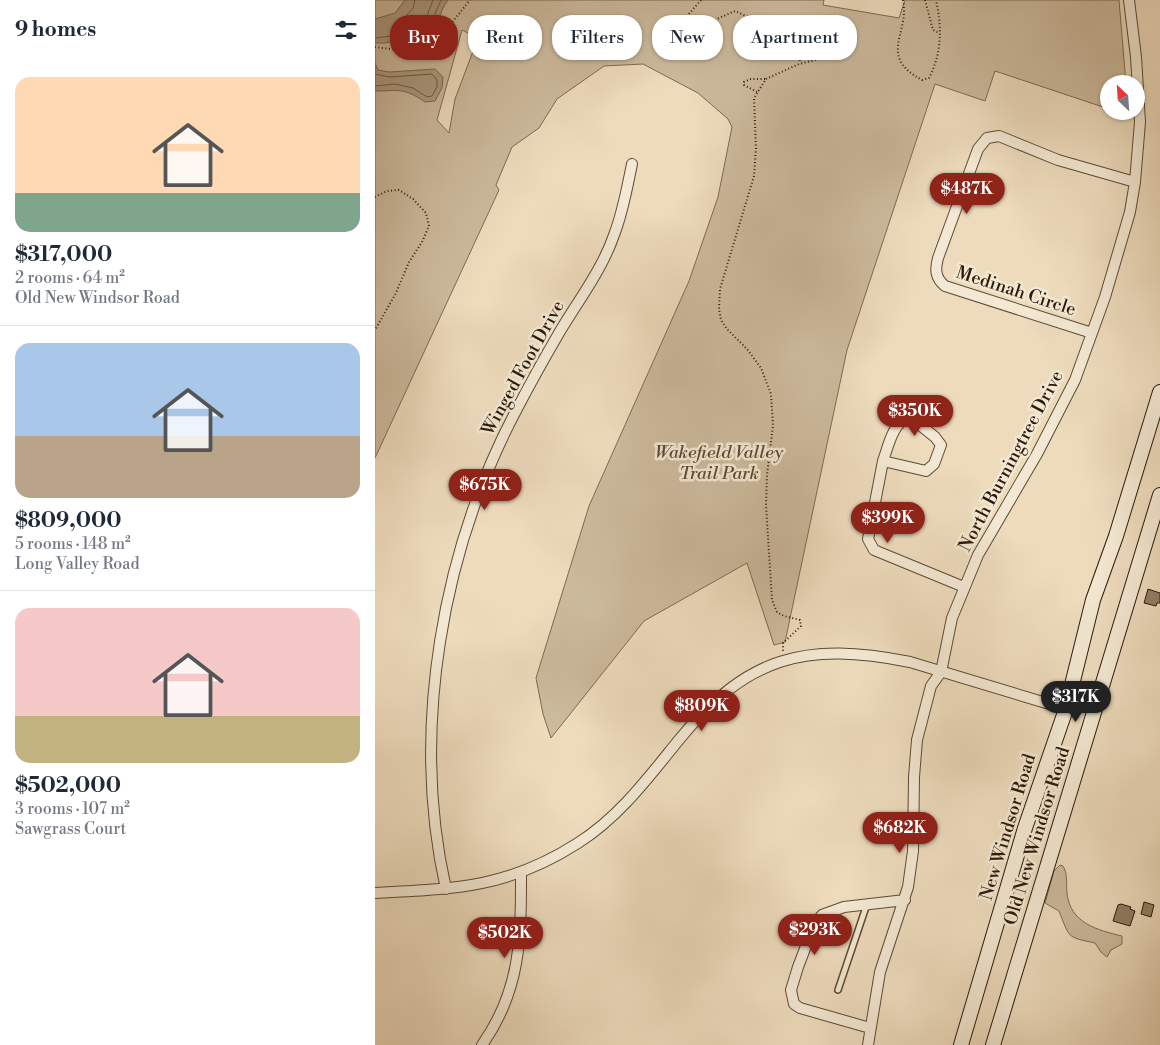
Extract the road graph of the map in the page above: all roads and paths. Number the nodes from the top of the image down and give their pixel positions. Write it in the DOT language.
graph roads {
  1 [pos="470,0"];
  2 [pos="701,0"];
  3 [pos="903,0"];
  4 [pos="925,0"];
  5 [pos="936,0"];
  6 [pos="1129,0"];
  7 [pos="744,15"];
  8 [pos="939,33"];
  9 [pos="375,47"];
  10 [pos="800,60"];
  11 [pos="815,60"];
  12 [pos="799,64"];
  13 [pos="765,79"];
  14 [pos="757,92"];
  15 [pos="632,164"];
  16 [pos="1135,182"];
  17 [pos="375,197"];
  18 [pos="375,330"];
  19 [pos="1093,333"];
  20 [pos="1160,392"];
  21 [pos="883,461"];
  22 [pos="1160,495"];
  23 [pos="964,587"];
  24 [pos="783,660"];
  25 [pos="941,672"];
  26 [pos="1066,708"];
  27 [pos="521,874"];
  28 [pos="446,889"];
  29 [pos="375,892"];
  30 [pos="905,900"];
  31 [pos="867,903"];
  32 [pos="838,990"];
  33 [pos="870,1028"];
  34 [pos="482,1045"];
  35 [pos="868,1045"];
  36 [pos="961,1045"];
  37 [pos="993,1045"];
  1 -- 9 [label="path"];
  2 -- 7 [label="path"];
  3 -- 8 [label="path"];
  4 -- 8 [label="path"];
  5 -- 8 [label="path"];
  6 -- 16 [label="street, North Burningtree Drive"];
  10 -- 12 [label="path"];
  11 -- 12 [label="path"];
  12 -- 13 [label="path"];
  13 -- 14 [label="path"];
  13 -- 14 [label="path"];
  14 -- 24 [label="path"];
  15 -- 28 [label="street, Winged Foot Drive"];
  16 -- 19 [label="street, North Burningtree Drive"];
  16 -- 19 [label="street, Medinah Circle"];
  17 -- 18 [label="path"];
  19 -- 23 [label="street, North Burningtree Drive"];
  20 -- 26 [label="main road, New Windsor Road"];
  21 -- 21 [label="street"];
  21 -- 23 [label="street"];
  22 -- 37 [label="main road, Old New Windsor Road"];
  23 -- 25 [label="street, North Burningtree Drive"];
  24 -- 25 [label="street"];
  24 -- 27 [label="street"];
  25 -- 26 [label="street"];
  25 -- 30 [label="street, North Burningtree Drive"];
  26 -- 36 [label="main road, New Windsor Road"];
  27 -- 28 [label="street"];
  27 -- 34 [label="street"];
  28 -- 29 [label="street"];
  30 -- 31 [label="street"];
  30 -- 33 [label="street, North Burningtree Drive"];
  31 -- 32 [label="lane"];
  31 -- 33 [label="street"];
  33 -- 35 [label="street, North Burningtree Drive"];
}
